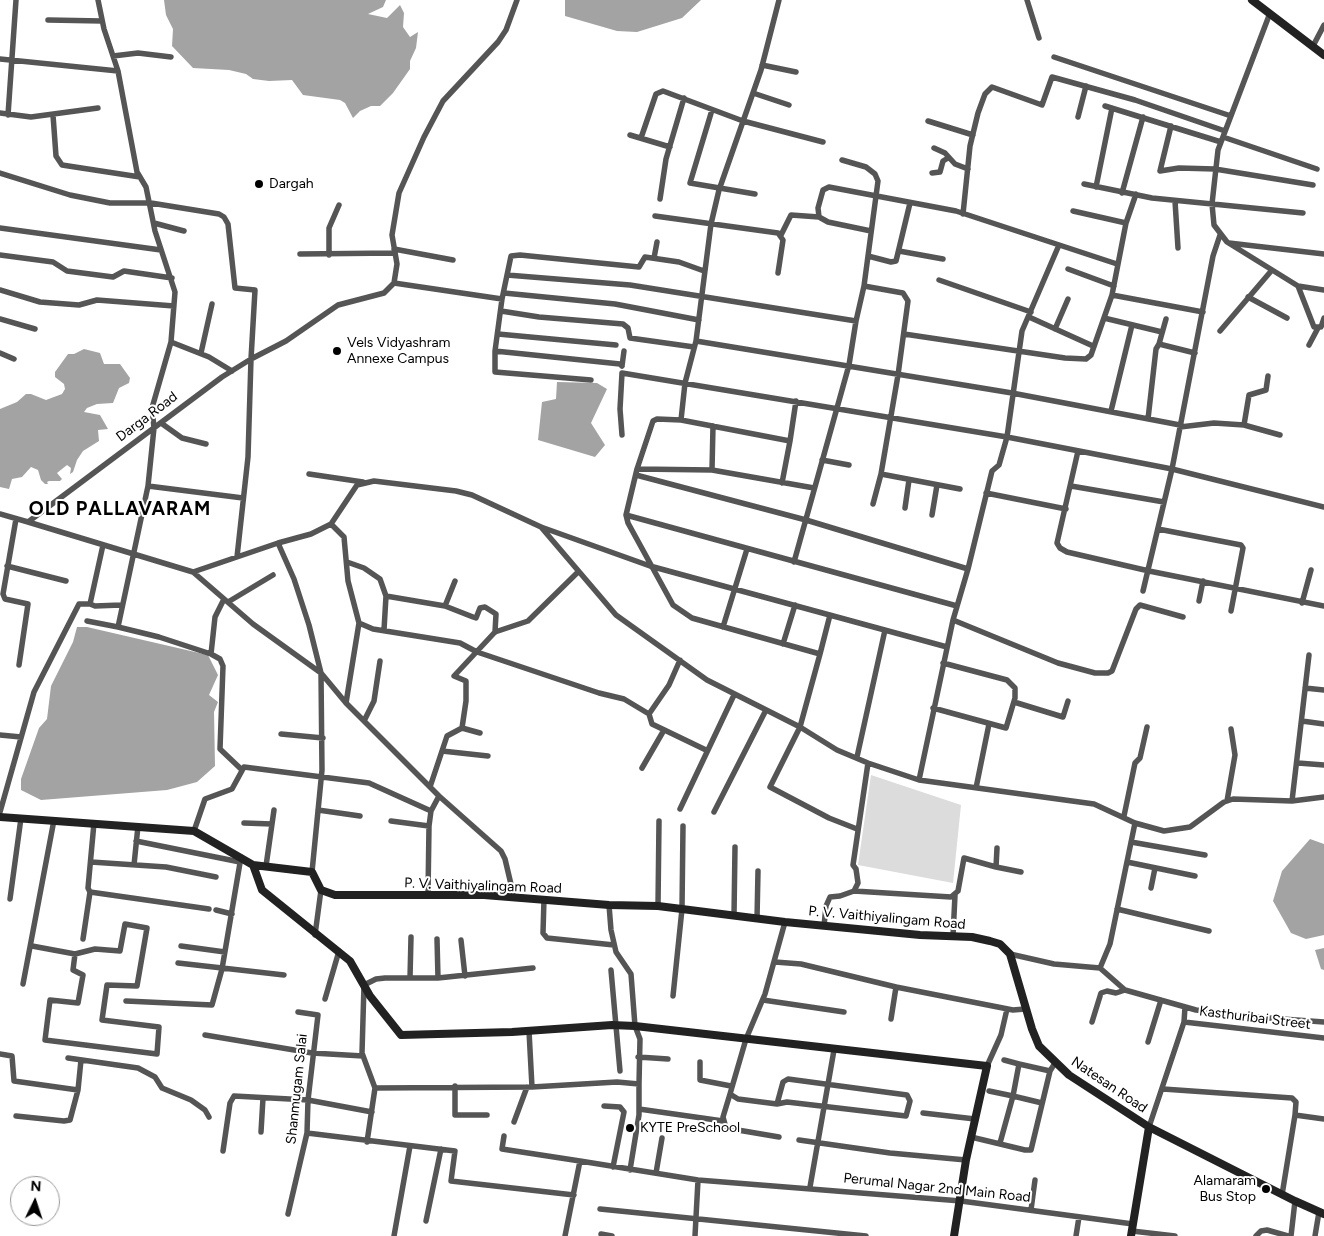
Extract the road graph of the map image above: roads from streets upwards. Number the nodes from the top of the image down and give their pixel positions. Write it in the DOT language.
graph roads {
  1 [pos="16,0"];
  2 [pos="98,0"];
  3 [pos="517,0"];
  4 [pos="779,0"];
  5 [pos="1027,0"];
  6 [pos="1252,0"];
  7 [pos="1270,13"];
  8 [pos="48,20"];
  9 [pos="102,22"];
  10 [pos="1324,25"];
  11 [pos="1039,38"];
  12 [pos="1313,46"];
  13 [pos="1324,55"];
  14 [pos="113,56"];
  15 [pos="1054,57"];
  16 [pos="172,58"];
  17 [pos="0,59"];
  18 [pos="12,59"];
  19 [pos="762,65"];
  20 [pos="118,71"];
  21 [pos="796,72"];
  22 [pos="1086,86"];
  23 [pos="753,94"];
  24 [pos="684,98"];
  25 [pos="789,105"];
  26 [pos="1105,106"];
  27 [pos="98,108"];
  28 [pos="1112,108"];
  29 [pos="712,110"];
  30 [pos="0,113"];
  31 [pos="8,115"];
  32 [pos="53,115"];
  33 [pos="1231,116"];
  34 [pos="1078,117"];
  35 [pos="1143,117"];
  36 [pos="743,121"];
  37 [pos="928,121"];
  38 [pos="1171,126"];
  39 [pos="1225,131"];
  40 [pos="630,135"];
  41 [pos="973,135"];
  42 [pos="641,138"];
  43 [pos="1222,140"];
  44 [pos="823,142"];
  45 [pos="670,146"];
  46 [pos="934,148"];
  47 [pos="948,158"];
  48 [pos="842,160"];
  49 [pos="968,169"];
  50 [pos="1215,169"];
  51 [pos="1317,169"];
  52 [pos="0,173"];
  53 [pos="932,173"];
  54 [pos="140,177"];
  55 [pos="1084,184"];
  56 [pos="1313,185"];
  57 [pos="1096,186"];
  58 [pos="719,190"];
  59 [pos="1122,193"];
  60 [pos="754,194"];
  61 [pos="1136,194"];
  62 [pos="876,197"];
  63 [pos="660,199"];
  64 [pos="1175,201"];
  65 [pos="150,203"];
  66 [pos="910,203"];
  67 [pos="1212,204"];
  68 [pos="339,205"];
  69 [pos="1072,211"];
  70 [pos="1303,213"];
  71 [pos="963,214"];
  72 [pos="654,216"];
  73 [pos="819,217"];
  74 [pos="154,223"];
  75 [pos="1126,223"];
  76 [pos="711,224"];
  77 [pos="0,228"];
  78 [pos="184,231"];
  79 [pos="870,231"];
  80 [pos="781,235"];
  81 [pos="1220,235"];
  82 [pos="657,242"];
  83 [pos="1226,242"];
  84 [pos="1060,246"];
  85 [pos="1178,248"];
  86 [pos="161,250"];
  87 [pos="394,251"];
  88 [pos="899,251"];
  89 [pos="300,254"];
  90 [pos="1324,254"];
  91 [pos="0,255"];
  92 [pos="329,255"];
  93 [pos="868,256"];
  94 [pos="654,258"];
  95 [pos="452,260"];
  96 [pos="943,260"];
  97 [pos="1117,264"];
  98 [pos="1068,269"];
  99 [pos="1272,270"];
  100 [pos="704,271"];
  101 [pos="778,273"];
  102 [pos="507,275"];
  103 [pos="172,278"];
  104 [pos="939,280"];
  105 [pos="394,283"];
  106 [pos="864,286"];
  107 [pos="1114,286"];
  108 [pos="1298,286"];
  109 [pos="0,290"];
  110 [pos="1324,290"];
  111 [pos="702,295"];
  112 [pos="1112,295"];
  113 [pos="503,296"];
  114 [pos="1248,297"];
  115 [pos="1068,299"];
  116 [pos="212,304"];
  117 [pos="174,306"];
  118 [pos="501,311"];
  119 [pos="1203,312"];
  120 [pos="1030,315"];
  121 [pos="1104,318"];
  122 [pos="1287,318"];
  123 [pos="1324,318"];
  124 [pos="0,319"];
  125 [pos="1166,319"];
  126 [pos="699,320"];
  127 [pos="856,321"];
  128 [pos="1132,325"];
  129 [pos="1318,328"];
  130 [pos="35,329"];
  131 [pos="1055,329"];
  132 [pos="1162,332"];
  133 [pos="1220,332"];
  134 [pos="498,334"];
  135 [pos="904,334"];
  136 [pos="171,342"];
  137 [pos="695,344"];
  138 [pos="1159,344"];
  139 [pos="616,345"];
  140 [pos="1309,345"];
  141 [pos="1094,346"];
  142 [pos="495,351"];
  143 [pos="624,351"];
  144 [pos="1018,351"];
  145 [pos="0,353"];
  146 [pos="201,353"];
  147 [pos="1195,353"];
  148 [pos="14,359"];
  149 [pos="251,359"];
  150 [pos="849,365"];
  151 [pos="622,370"];
  152 [pos="232,371"];
  153 [pos="898,375"];
  154 [pos="1268,376"];
  155 [pos="591,380"];
  156 [pos="685,383"];
  157 [pos="1012,393"];
  158 [pos="796,401"];
  159 [pos="836,407"];
  160 [pos="1111,412"];
  161 [pos="889,418"];
  162 [pos="1148,418"];
  163 [pos="681,420"];
  164 [pos="161,423"];
  165 [pos="1244,425"];
  166 [pos="713,426"];
  167 [pos="1180,426"];
  168 [pos="154,428"];
  169 [pos="622,435"];
  170 [pos="1280,435"];
  171 [pos="1007,437"];
  172 [pos="790,441"];
  173 [pos="206,444"];
  174 [pos="1078,451"];
  175 [pos="822,460"];
  176 [pos="849,465"];
  177 [pos="1172,469"];
  178 [pos="712,470"];
  179 [pos="636,472"];
  180 [pos="309,474"];
  181 [pos="881,474"];
  182 [pos="909,480"];
  183 [pos="363,482"];
  184 [pos="782,483"];
  185 [pos="937,485"];
  186 [pos="148,486"];
  187 [pos="1071,486"];
  188 [pos="814,488"];
  189 [pos="960,489"];
  190 [pos="986,493"];
  191 [pos="243,498"];
  192 [pos="1164,502"];
  193 [pos="873,504"];
  194 [pos="1324,506"];
  195 [pos="905,508"];
  196 [pos="1066,509"];
  197 [pos="0,514"];
  198 [pos="626,515"];
  199 [pos="932,515"];
  200 [pos="16,519"];
  201 [pos="806,520"];
  202 [pos="28,522"];
  203 [pos="331,524"];
  204 [pos="541,527"];
  205 [pos="1158,529"];
  206 [pos="278,543"];
  207 [pos="103,545"];
  208 [pos="747,549"];
  209 [pos="133,554"];
  210 [pos="237,557"];
  211 [pos="347,562"];
  212 [pos="794,562"];
  213 [pos="7,566"];
  214 [pos="650,566"];
  215 [pos="968,569"];
  216 [pos="1311,570"];
  217 [pos="1149,571"];
  218 [pos="193,572"];
  219 [pos="578,572"];
  220 [pos="274,575"];
  221 [pos="456,580"];
  222 [pos="66,581"];
  223 [pos="1203,582"];
  224 [pos="1235,588"];
  225 [pos="735,589"];
  226 [pos="1143,591"];
  227 [pos="386,596"];
  228 [pos="226,600"];
  229 [pos="1200,601"];
  230 [pos="1302,603"];
  231 [pos="90,604"];
  232 [pos="121,604"];
  233 [pos="795,605"];
  234 [pos="445,606"];
  235 [pos="957,606"];
  236 [pos="1324,606"];
  237 [pos="1230,611"];
  238 [pos="830,615"];
  239 [pos="1183,617"];
  240 [pos="953,620"];
  241 [pos="87,621"];
  242 [pos="358,623"];
  243 [pos="118,626"];
  244 [pos="723,627"];
  245 [pos="384,630"];
  246 [pos="885,630"];
  247 [pos="495,632"];
  248 [pos="783,644"];
  249 [pos="947,647"];
  250 [pos="477,652"];
  251 [pos="211,654"];
  252 [pos="820,654"];
  253 [pos="1309,655"];
  254 [pos="680,660"];
  255 [pos="380,662"];
  256 [pos="943,663"];
  257 [pos="19,664"];
  258 [pos="321,673"];
  259 [pos="1306,688"];
  260 [pos="1324,690"];
  261 [pos="734,695"];
  262 [pos="1068,701"];
  263 [pos="1014,702"];
  264 [pos="346,703"];
  265 [pos="933,708"];
  266 [pos="766,710"];
  267 [pos="649,714"];
  268 [pos="364,721"];
  269 [pos="1302,721"];
  270 [pos="989,724"];
  271 [pos="1324,724"];
  272 [pos="800,727"];
  273 [pos="1148,727"];
  274 [pos="462,728"];
  275 [pos="1231,729"];
  276 [pos="664,730"];
  277 [pos="480,733"];
  278 [pos="281,734"];
  279 [pos="0,735"];
  280 [pos="21,738"];
  281 [pos="323,738"];
  282 [pos="706,750"];
  283 [pos="442,751"];
  284 [pos="488,756"];
  285 [pos="857,757"];
  286 [pos="868,763"];
  287 [pos="1298,763"];
  288 [pos="1324,765"];
  289 [pos="642,768"];
  290 [pos="241,769"];
  291 [pos="321,778"];
  292 [pos="918,780"];
  293 [pos="430,787"];
  294 [pos="976,788"];
  295 [pos="439,796"];
  296 [pos="1324,797"];
  297 [pos="1227,801"];
  298 [pos="1292,801"];
  299 [pos="680,809"];
  300 [pos="274,810"];
  301 [pos="318,810"];
  302 [pos="0,812"];
  303 [pos="431,812"];
  304 [pos="714,812"];
  305 [pos="360,816"];
  306 [pos="1124,816"];
  307 [pos="0,817"];
  308 [pos="21,818"];
  309 [pos="54,820"];
  310 [pos="391,821"];
  311 [pos="659,821"];
  312 [pos="94,823"];
  313 [pos="244,823"];
  314 [pos="1135,823"];
  315 [pos="272,824"];
  316 [pos="138,826"];
  317 [pos="429,826"];
  318 [pos="684,826"];
  319 [pos="857,829"];
  320 [pos="194,831"];
  321 [pos="136,841"];
  322 [pos="1131,842"];
  323 [pos="735,847"];
  324 [pos="997,848"];
  325 [pos="1205,855"];
  326 [pos="240,860"];
  327 [pos="91,862"];
  328 [pos="1127,862"];
  329 [pos="134,864"];
  330 [pos="254,864"];
  331 [pos="266,866"];
  332 [pos="996,867"];
  333 [pos="1155,868"];
  334 [pos="758,871"];
  335 [pos="312,872"];
  336 [pos="1021,872"];
  337 [pos="1195,876"];
  338 [pos="216,877"];
  339 [pos="1151,888"];
  340 [pos="321,890"];
  341 [pos="854,891"];
  342 [pos="90,892"];
  343 [pos="428,895"];
  344 [pos="955,895"];
  345 [pos="514,897"];
  346 [pos="10,899"];
  347 [pos="544,899"];
  348 [pos="608,905"];
  349 [pos="658,906"];
  350 [pos="209,908"];
  351 [pos="1117,909"];
  352 [pos="216,910"];
  353 [pos="682,910"];
  354 [pos="232,914"];
  355 [pos="734,916"];
  356 [pos="758,919"];
  357 [pos="784,922"];
  358 [pos="824,926"];
  359 [pos="1209,931"];
  360 [pos="315,935"];
  361 [pos="953,936"];
  362 [pos="411,937"];
  363 [pos="83,939"];
  364 [pos="437,939"];
  365 [pos="461,940"];
  366 [pos="614,945"];
  367 [pos="32,946"];
  368 [pos="181,946"];
  369 [pos="339,951"];
  370 [pos="225,952"];
  371 [pos="75,954"];
  372 [pos="1010,954"];
  373 [pos="774,962"];
  374 [pos="178,963"];
  375 [pos="533,968"];
  376 [pos="1100,968"];
  377 [pos="222,969"];
  378 [pos="611,970"];
  379 [pos="284,975"];
  380 [pos="465,976"];
  381 [pos="410,978"];
  382 [pos="438,978"];
  383 [pos="23,984"];
  384 [pos="364,985"];
  385 [pos="896,987"];
  386 [pos="1125,990"];
  387 [pos="673,996"];
  388 [pos="325,999"];
  389 [pos="763,1000"];
  390 [pos="1161,1000"];
  391 [pos="126,1002"];
  392 [pos="1185,1007"];
  393 [pos="1007,1009"];
  394 [pos="1025,1009"];
  395 [pos="298,1012"];
  396 [pos="844,1012"];
  397 [pos="891,1018"];
  398 [pos="1092,1022"];
  399 [pos="1184,1022"];
  400 [pos="1324,1022"];
  401 [pos="615,1025"];
  402 [pos="635,1026"];
  403 [pos="529,1030"];
  404 [pos="205,1035"];
  405 [pos="1324,1038"];
  406 [pos="746,1039"];
  407 [pos="1148,1042"];
  408 [pos="834,1050"];
  409 [pos="312,1053"];
  410 [pos="0,1054"];
  411 [pos="363,1056"];
  412 [pos="638,1057"];
  413 [pos="68,1058"];
  414 [pos="668,1059"];
  415 [pos="81,1060"];
  416 [pos="1004,1060"];
  417 [pos="700,1062"];
  418 [pos="1055,1062"];
  419 [pos="1019,1064"];
  420 [pos="987,1066"];
  421 [pos="620,1071"];
  422 [pos="1050,1071"];
  423 [pos="639,1084"];
  424 [pos="828,1085"];
  425 [pos="455,1086"];
  426 [pos="731,1086"];
  427 [pos="529,1087"];
  428 [pos="375,1088"];
  429 [pos="1163,1089"];
  430 [pos="78,1090"];
  431 [pos="989,1091"];
  432 [pos="730,1094"];
  433 [pos="1012,1096"];
  434 [pos="263,1098"];
  435 [pos="308,1100"];
  436 [pos="1042,1103"];
  437 [pos="777,1104"];
  438 [pos="604,1106"];
  439 [pos="824,1106"];
  440 [pos="639,1110"];
  441 [pos="372,1112"];
  442 [pos="923,1113"];
  443 [pos="487,1114"];
  444 [pos="1295,1115"];
  445 [pos="16,1116"];
  446 [pos="209,1117"];
  447 [pos="975,1119"];
  448 [pos="1324,1119"];
  449 [pos="723,1121"];
  450 [pos="514,1122"];
  451 [pos="1149,1127"];
  452 [pos="261,1132"];
  453 [pos="307,1133"];
  454 [pos="504,1136"];
  455 [pos="779,1137"];
  456 [pos="662,1138"];
  457 [pos="971,1138"];
  458 [pos="799,1140"];
  459 [pos="367,1142"];
  460 [pos="817,1143"];
  461 [pos="1000,1144"];
  462 [pos="410,1146"];
  463 [pos="441,1149"];
  464 [pos="223,1151"];
  465 [pos="966,1160"];
  466 [pos="580,1161"];
  467 [pos="613,1167"];
  468 [pos="630,1170"];
  469 [pos="656,1174"];
  470 [pos="698,1180"];
  471 [pos="1035,1180"];
  472 [pos="810,1187"];
  473 [pos="574,1195"];
  474 [pos="1282,1195"];
  475 [pos="961,1201"];
  476 [pos="1294,1201"];
  477 [pos="600,1209"];
  478 [pos="1031,1210"];
  479 [pos="1321,1213"];
  480 [pos="288,1214"];
  481 [pos="1079,1217"];
  482 [pos="426,1221"];
  483 [pos="697,1221"];
  484 [pos="1132,1230"];
  485 [pos="601,1234"];
  486 [pos="394,1236"];
  487 [pos="565,1236"];
  488 [pos="612,1236"];
  489 [pos="695,1236"];
  490 [pos="866,1236"];
  491 [pos="954,1236"];
  492 [pos="1076,1236"];
  493 [pos="1175,1236"];
  494 [pos="1256,1236"];
  495 [pos="1290,1236"];
  496 [pos="1315,1236"];
  1 -- 18 [label="street"];
  2 -- 9 [label="street"];
  3 -- 87 [label="street"];
  4 -- 19 [label="street"];
  5 -- 11 [label="street"];
  6 -- 7 [label="street"];
  7 -- 12 [label="street"];
  7 -- 33 [label="street"];
  8 -- 9 [label="street"];
  9 -- 14 [label="street"];
  10 -- 12 [label="street"];
  12 -- 13 [label="street"];
  14 -- 16 [label="street"];
  14 -- 20 [label="street"];
  15 -- 33 [label="street"];
  17 -- 18 [label="street"];
  18 -- 20 [label="street"];
  18 -- 31 [label="street"];
  19 -- 21 [label="street"];
  19 -- 23 [label="street"];
  20 -- 54 [label="street"];
  22 -- 34 [label="street"];
  22 -- 39 [label="street"];
  22 -- 41 [label="street"];
  23 -- 25 [label="street"];
  23 -- 36 [label="street"];
  24 -- 29 [label="street"];
  24 -- 42 [label="street"];
  24 -- 45 [label="street"];
  26 -- 28 [label="street"];
  27 -- 32 [label="street"];
  28 -- 35 [label="street"];
  28 -- 57 [label="street"];
  29 -- 36 [label="street"];
  29 -- 58 [label="street"];
  30 -- 31 [label="street"];
  31 -- 32 [label="street"];
  32 -- 54 [label="street"];
  33 -- 39 [label="street"];
  35 -- 38 [label="street"];
  35 -- 59 [label="street"];
  36 -- 44 [label="street"];
  36 -- 58 [label="street"];
  37 -- 41 [label="street"];
  38 -- 43 [label="street"];
  38 -- 50 [label="street"];
  39 -- 43 [label="street"];
  40 -- 42 [label="street"];
  41 -- 49 [label="street"];
  42 -- 45 [label="street"];
  43 -- 50 [label="street"];
  43 -- 51 [label="street"];
  45 -- 63 [label="street"];
  46 -- 47 [label="street"];
  47 -- 49 [label="street"];
  47 -- 53 [label="street"];
  48 -- 62 [label="street"];
  49 -- 71 [label="street"];
  50 -- 56 [label="street"];
  50 -- 67 [label="street"];
  52 -- 65 [label="street"];
  54 -- 65 [label="street"];
  55 -- 57 [label="street"];
  57 -- 59 [label="street"];
  58 -- 60 [label="street"];
  58 -- 76 [label="street"];
  59 -- 61 [label="street"];
  61 -- 64 [label="street"];
  61 -- 75 [label="street"];
  62 -- 66 [label="street"];
  62 -- 73 [label="street"];
  62 -- 79 [label="street"];
  64 -- 67 [label="street"];
  64 -- 85 [label="street"];
  65 -- 74 [label="street"];
  65 -- 149 [label="street"];
  66 -- 71 [label="street"];
  66 -- 88 [label="street"];
  67 -- 70 [label="street"];
  67 -- 81 [label="street"];
  68 -- 92 [label="street"];
  69 -- 75 [label="street"];
  71 -- 84 [label="street"];
  72 -- 76 [label="street"];
  73 -- 79 [label="street"];
  73 -- 80 [label="street"];
  74 -- 78 [label="street"];
  74 -- 86 [label="street"];
  75 -- 97 [label="street"];
  76 -- 80 [label="street"];
  76 -- 100 [label="street"];
  77 -- 86 [label="street"];
  79 -- 93 [label="street"];
  80 -- 101 [label="street"];
  81 -- 83 [label="street"];
  81 -- 119 [label="street"];
  82 -- 94 [label="street"];
  83 -- 90 [label="street"];
  83 -- 99 [label="street"];
  84 -- 97 [label="street"];
  84 -- 120 [label="street"];
  86 -- 103 [label="street"];
  87 -- 92 [label="street"];
  87 -- 95 [label="street"];
  87 -- 105 [label="street"];
  88 -- 93 [label="street"];
  88 -- 96 [label="street"];
  89 -- 92 [label="street"];
  91 -- 103 [label="street"];
  93 -- 106 [label="street"];
  94 -- 100 [label="street"];
  94 -- 102 [label="street"];
  97 -- 107 [label="street"];
  98 -- 107 [label="street"];
  99 -- 108 [label="street"];
  99 -- 114 [label="street"];
  100 -- 111 [label="street"];
  102 -- 111 [label="street"];
  102 -- 113 [label="street"];
  103 -- 117 [label="street"];
  104 -- 120 [label="street"];
  105 -- 113 [label="street"];
  105 -- 149 [label="street, Darga Road"];
  106 -- 127 [label="street"];
  106 -- 135 [label="street"];
  107 -- 112 [label="street"];
  108 -- 110 [label="street"];
  108 -- 129 [label="street"];
  109 -- 117 [label="street"];
  111 -- 126 [label="street"];
  111 -- 127 [label="street"];
  112 -- 119 [label="street"];
  112 -- 121 [label="street"];
  113 -- 118 [label="street"];
  113 -- 126 [label="street"];
  114 -- 122 [label="street"];
  114 -- 133 [label="street"];
  115 -- 131 [label="street"];
  116 -- 146 [label="street"];
  117 -- 136 [label="street"];
  118 -- 134 [label="street"];
  118 -- 137 [label="street"];
  119 -- 147 [label="street"];
  120 -- 131 [label="street"];
  120 -- 144 [label="street"];
  121 -- 128 [label="street"];
  121 -- 141 [label="street"];
  123 -- 129 [label="street"];
  124 -- 130 [label="street"];
  125 -- 132 [label="street"];
  126 -- 137 [label="street"];
  127 -- 150 [label="street"];
  128 -- 132 [label="street"];
  128 -- 160 [label="street"];
  129 -- 140 [label="street"];
  131 -- 141 [label="street"];
  132 -- 138 [label="street"];
  134 -- 139 [label="street"];
  134 -- 142 [label="street"];
  135 -- 144 [label="street"];
  135 -- 153 [label="street"];
  136 -- 146 [label="street"];
  136 -- 168 [label="street"];
  137 -- 150 [label="street"];
  137 -- 156 [label="street"];
  138 -- 147 [label="street"];
  138 -- 162 [label="street"];
  141 -- 144 [label="street"];
  142 -- 151 [label="street"];
  142 -- 155 [label="street"];
  143 -- 151 [label="street"];
  144 -- 157 [label="street"];
  145 -- 148 [label="street"];
  146 -- 152 [label="street"];
  147 -- 167 [label="street"];
  149 -- 152 [label="street, Darga Road"];
  149 -- 191 [label="street"];
  150 -- 153 [label="street"];
  150 -- 159 [label="street"];
  151 -- 156 [label="street"];
  151 -- 169 [label="street"];
  152 -- 164 [label="street, Darga Road"];
  153 -- 157 [label="street"];
  153 -- 161 [label="street"];
  154 -- 165 [label="street"];
  156 -- 158 [label="street"];
  156 -- 163 [label="street"];
  157 -- 160 [label="street"];
  157 -- 171 [label="street"];
  158 -- 159 [label="street"];
  158 -- 172 [label="street"];
  159 -- 161 [label="street"];
  159 -- 175 [label="street"];
  160 -- 162 [label="street"];
  161 -- 171 [label="street"];
  161 -- 181 [label="street"];
  162 -- 167 [label="street"];
  163 -- 166 [label="street"];
  163 -- 179 [label="street"];
  164 -- 168 [label="street, Darga Road"];
  164 -- 173 [label="street"];
  165 -- 167 [label="street"];
  165 -- 170 [label="street"];
  166 -- 172 [label="street"];
  166 -- 178 [label="street"];
  167 -- 177 [label="street"];
  168 -- 186 [label="street"];
  168 -- 202 [label="street, Darga Road"];
  171 -- 174 [label="street"];
  171 -- 190 [label="street"];
  172 -- 184 [label="street"];
  174 -- 177 [label="street"];
  174 -- 187 [label="street"];
  175 -- 176 [label="street"];
  175 -- 188 [label="street"];
  177 -- 192 [label="street"];
  177 -- 194 [label="street"];
  178 -- 179 [label="street"];
  178 -- 184 [label="street"];
  179 -- 198 [label="street"];
  179 -- 201 [label="street"];
  180 -- 183 [label="street"];
  181 -- 182 [label="street"];
  181 -- 193 [label="street"];
  182 -- 185 [label="street"];
  182 -- 195 [label="street"];
  183 -- 203 [label="street"];
  183 -- 204 [label="street"];
  184 -- 188 [label="street"];
  185 -- 189 [label="street"];
  185 -- 199 [label="street"];
  186 -- 191 [label="street"];
  186 -- 209 [label="street"];
  187 -- 192 [label="street"];
  187 -- 196 [label="street"];
  188 -- 201 [label="street"];
  190 -- 196 [label="street"];
  190 -- 215 [label="street"];
  191 -- 210 [label="street"];
  192 -- 205 [label="street"];
  196 -- 217 [label="street"];
  197 -- 200 [label="street"];
  198 -- 208 [label="street"];
  198 -- 214 [label="street"];
  200 -- 202 [label="street"];
  200 -- 213 [label="street"];
  201 -- 212 [label="street"];
  201 -- 215 [label="street"];
  202 -- 207 [label="street"];
  203 -- 206 [label="street"];
  203 -- 211 [label="street"];
  204 -- 214 [label="street"];
  204 -- 219 [label="street"];
  205 -- 217 [label="street"];
  205 -- 224 [label="street"];
  206 -- 210 [label="street"];
  206 -- 258 [label="street"];
  207 -- 209 [label="street"];
  207 -- 231 [label="street"];
  208 -- 212 [label="street"];
  208 -- 225 [label="street"];
  209 -- 218 [label="street"];
  209 -- 232 [label="street"];
  210 -- 218 [label="street"];
  211 -- 227 [label="street"];
  211 -- 242 [label="street"];
  212 -- 235 [label="street"];
  213 -- 222 [label="street"];
  213 -- 257 [label="street"];
  214 -- 225 [label="street"];
  214 -- 244 [label="street"];
  215 -- 235 [label="street"];
  216 -- 230 [label="street"];
  217 -- 223 [label="street"];
  217 -- 226 [label="street"];
  218 -- 228 [label="street"];
  219 -- 247 [label="street"];
  219 -- 254 [label="street"];
  220 -- 228 [label="street"];
  221 -- 234 [label="street"];
  223 -- 224 [label="street"];
  223 -- 229 [label="street"];
  224 -- 230 [label="street"];
  224 -- 237 [label="street"];
  225 -- 233 [label="street"];
  225 -- 244 [label="street"];
  227 -- 234 [label="street"];
  227 -- 245 [label="street"];
  228 -- 251 [label="street"];
  228 -- 258 [label="street"];
  230 -- 236 [label="street"];
  231 -- 232 [label="street"];
  231 -- 280 [label="street"];
  232 -- 243 [label="street"];
  233 -- 238 [label="street"];
  233 -- 248 [label="street"];
  234 -- 247 [label="street"];
  235 -- 240 [label="street"];
  238 -- 246 [label="street"];
  238 -- 252 [label="street"];
  239 -- 240 [label="street"];
  240 -- 249 [label="street"];
  241 -- 243 [label="street"];
  242 -- 245 [label="street"];
  242 -- 264 [label="street"];
  243 -- 251 [label="street"];
  244 -- 248 [label="street"];
  245 -- 250 [label="street"];
  246 -- 249 [label="street"];
  246 -- 285 [label="street"];
  247 -- 250 [label="street"];
  248 -- 252 [label="street"];
  249 -- 256 [label="street"];
  250 -- 267 [label="street"];
  250 -- 274 [label="street"];
  251 -- 290 [label="street"];
  252 -- 272 [label="street"];
  253 -- 259 [label="street"];
  254 -- 261 [label="street"];
  254 -- 267 [label="street"];
  255 -- 268 [label="street"];
  256 -- 263 [label="street"];
  256 -- 265 [label="street"];
  258 -- 264 [label="street"];
  258 -- 281 [label="street"];
  259 -- 260 [label="street"];
  259 -- 269 [label="street"];
  261 -- 266 [label="street"];
  261 -- 282 [label="street"];
  262 -- 263 [label="street"];
  263 -- 270 [label="street"];
  264 -- 268 [label="street"];
  265 -- 270 [label="street"];
  265 -- 292 [label="street"];
  266 -- 272 [label="street"];
  266 -- 304 [label="street"];
  267 -- 276 [label="street"];
  268 -- 293 [label="street"];
  269 -- 271 [label="street"];
  269 -- 287 [label="street"];
  270 -- 294 [label="street"];
  272 -- 285 [label="street"];
  272 -- 319 [label="street"];
  273 -- 306 [label="street"];
  274 -- 277 [label="street"];
  274 -- 283 [label="street"];
  275 -- 297 [label="street"];
  276 -- 282 [label="street"];
  276 -- 289 [label="street"];
  278 -- 281 [label="street"];
  279 -- 280 [label="street"];
  280 -- 302 [label="street"];
  281 -- 291 [label="street"];
  282 -- 299 [label="street"];
  283 -- 284 [label="street"];
  283 -- 293 [label="street"];
  285 -- 286 [label="street"];
  286 -- 292 [label="street"];
  286 -- 319 [label="street"];
  287 -- 288 [label="street"];
  287 -- 298 [label="street"];
  290 -- 291 [label="street"];
  290 -- 320 [label="street"];
  291 -- 301 [label="street"];
  291 -- 303 [label="street"];
  292 -- 294 [label="street"];
  293 -- 295 [label="street"];
  294 -- 306 [label="street"];
  295 -- 303 [label="street"];
  295 -- 345 [label="street"];
  296 -- 298 [label="street"];
  297 -- 298 [label="street"];
  297 -- 314 [label="street"];
  300 -- 315 [label="street"];
  301 -- 305 [label="street"];
  301 -- 335 [label="street"];
  303 -- 317 [label="street"];
  306 -- 314 [label="street"];
  307 -- 308 [label="street"];
  308 -- 309 [label="street"];
  308 -- 346 [label="street"];
  309 -- 312 [label="street"];
  309 -- 367 [label="street"];
  310 -- 317 [label="street"];
  311 -- 349 [label="street"];
  312 -- 316 [label="street"];
  312 -- 327 [label="street"];
  313 -- 315 [label="street"];
  314 -- 322 [label="street"];
  315 -- 331 [label="street"];
  316 -- 320 [label="street"];
  316 -- 321 [label="street"];
  317 -- 343 [label="street"];
  318 -- 353 [label="street"];
  319 -- 341 [label="street"];
  320 -- 326 [label="street"];
  321 -- 326 [label="street"];
  321 -- 329 [label="street"];
  322 -- 325 [label="street"];
  322 -- 328 [label="street"];
  323 -- 355 [label="street"];
  324 -- 332 [label="street"];
  326 -- 330 [label="street"];
  326 -- 354 [label="street"];
  327 -- 329 [label="street"];
  327 -- 342 [label="street"];
  328 -- 333 [label="street"];
  328 -- 351 [label="street"];
  329 -- 338 [label="street"];
  330 -- 331 [label="street"];
  330 -- 360 [label="street"];
  331 -- 335 [label="street"];
  332 -- 336 [label="street"];
  332 -- 344 [label="street"];
  333 -- 337 [label="street"];
  333 -- 339 [label="street"];
  334 -- 356 [label="street"];
  335 -- 340 [label="street"];
  340 -- 343 [label="street, P. V. Vaithiyalingam Road"];
  340 -- 360 [label="street"];
  341 -- 344 [label="street"];
  341 -- 358 [label="street"];
  342 -- 350 [label="street"];
  342 -- 363 [label="street"];
  343 -- 345 [label="street, P. V. Vaithiyalingam Road"];
  344 -- 361 [label="street"];
  345 -- 347 [label="street, P. V. Vaithiyalingam Road"];
  347 -- 348 [label="street, P. V. Vaithiyalingam Road"];
  347 -- 366 [label="street"];
  348 -- 349 [label="street, P. V. Vaithiyalingam Road"];
  348 -- 366 [label="street"];
  349 -- 353 [label="street, P. V. Vaithiyalingam Road"];
  351 -- 359 [label="street"];
  351 -- 376 [label="street"];
  352 -- 354 [label="street"];
  353 -- 355 [label="street, P. V. Vaithiyalingam Road"];
  353 -- 387 [label="street"];
  354 -- 370 [label="street"];
  355 -- 356 [label="street, P. V. Vaithiyalingam Road"];
  356 -- 357 [label="street, P. V. Vaithiyalingam Road"];
  357 -- 358 [label="street, P. V. Vaithiyalingam Road"];
  357 -- 373 [label="street"];
  358 -- 361 [label="street, P. V. Vaithiyalingam Road"];
  360 -- 369 [label="street"];
  361 -- 372 [label="street, P. V. Vaithiyalingam Road"];
  362 -- 381 [label="street"];
  364 -- 382 [label="street"];
  365 -- 380 [label="street"];
  366 -- 402 [label="street"];
  367 -- 371 [label="street"];
  367 -- 383 [label="street"];
  368 -- 370 [label="street"];
  369 -- 384 [label="street"];
  369 -- 388 [label="street"];
  370 -- 377 [label="street"];
  371 -- 371 [label="street"];
  372 -- 376 [label="street"];
  372 -- 394 [label="street, Natesan Road"];
  373 -- 385 [label="street"];
  373 -- 389 [label="street"];
  374 -- 377 [label="street"];
  375 -- 380 [label="street"];
  376 -- 386 [label="street"];
  377 -- 379 [label="street"];
  377 -- 391 [label="street"];
  378 -- 401 [label="street"];
  380 -- 382 [label="street"];
  381 -- 382 [label="street"];
  381 -- 384 [label="street"];
  384 -- 403 [label="street"];
  384 -- 411 [label="street"];
  385 -- 393 [label="street"];
  385 -- 397 [label="street"];
  386 -- 390 [label="street"];
  386 -- 398 [label="street"];
  389 -- 396 [label="street"];
  389 -- 406 [label="street"];
  390 -- 392 [label="street"];
  390 -- 407 [label="street"];
  392 -- 399 [label="street"];
  392 -- 400 [label="street"];
  393 -- 394 [label="street"];
  393 -- 420 [label="street"];
  394 -- 418 [label="street, Natesan Road"];
  395 -- 409 [label="street, Shanmugam Salai"];
  399 -- 405 [label="street, Kasthuribai Street"];
  399 -- 429 [label="street"];
  401 -- 402 [label="street"];
  401 -- 403 [label="street"];
  401 -- 421 [label="street"];
  402 -- 406 [label="street"];
  402 -- 412 [label="street"];
  403 -- 427 [label="street"];
  404 -- 409 [label="street"];
  406 -- 408 [label="street"];
  406 -- 426 [label="street"];
  408 -- 420 [label="street"];
  408 -- 424 [label="street"];
  409 -- 411 [label="street"];
  409 -- 435 [label="street, Shanmugam Salai"];
  410 -- 430 [label="street"];
  411 -- 428 [label="street"];
  412 -- 414 [label="street"];
  412 -- 423 [label="street"];
  413 -- 415 [label="street"];
  415 -- 430 [label="street"];
  415 -- 446 [label="street"];
  416 -- 419 [label="street"];
  417 -- 426 [label="street"];
  418 -- 422 [label="street"];
  418 -- 451 [label="street, Natesan Road"];
  419 -- 422 [label="street"];
  419 -- 433 [label="street"];
  420 -- 447 [label="street"];
  422 -- 436 [label="street"];
  423 -- 427 [label="street"];
  423 -- 440 [label="street"];
  424 -- 437 [label="street"];
  424 -- 439 [label="street"];
  424 -- 439 [label="street"];
  425 -- 427 [label="street"];
  425 -- 428 [label="street"];
  425 -- 443 [label="street"];
  426 -- 432 [label="street"];
  427 -- 450 [label="street"];
  428 -- 441 [label="street"];
  429 -- 444 [label="street"];
  429 -- 451 [label="street"];
  430 -- 445 [label="street"];
  431 -- 433 [label="street"];
  432 -- 437 [label="street"];
  432 -- 449 [label="street"];
  433 -- 436 [label="street"];
  433 -- 461 [label="street"];
  434 -- 435 [label="street"];
  434 -- 452 [label="street"];
  434 -- 464 [label="street"];
  435 -- 441 [label="street"];
  435 -- 453 [label="street, Shanmugam Salai"];
  436 -- 461 [label="street"];
  437 -- 439 [label="street"];
  438 -- 467 [label="street"];
  439 -- 460 [label="street"];
  440 -- 449 [label="street"];
  440 -- 468 [label="street"];
  441 -- 459 [label="street"];
  442 -- 447 [label="street"];
  444 -- 448 [label="street"];
  444 -- 474 [label="street"];
  447 -- 457 [label="street"];
  449 -- 455 [label="street"];
  451 -- 474 [label="street, Natesan Road"];
  451 -- 484 [label="street"];
  453 -- 459 [label="street"];
  453 -- 480 [label="street, Shanmugam Salai"];
  454 -- 466 [label="street, Perumal Nagar 2nd Main Road"];
  456 -- 469 [label="street"];
  457 -- 461 [label="street"];
  457 -- 465 [label="street"];
  458 -- 460 [label="street"];
  459 -- 462 [label="street"];
  460 -- 465 [label="street"];
  460 -- 472 [label="street"];
  462 -- 463 [label="street"];
  462 -- 486 [label="street"];
  463 -- 473 [label="street"];
  463 -- 482 [label="street"];
  465 -- 475 [label="street"];
  466 -- 467 [label="street, Perumal Nagar 2nd Main Road"];
  466 -- 473 [label="street"];
  467 -- 468 [label="street, Perumal Nagar 2nd Main Road"];
  468 -- 469 [label="street, Perumal Nagar 2nd Main Road"];
  469 -- 470 [label="street, Perumal Nagar 2nd Main Road"];
  470 -- 472 [label="street, Perumal Nagar 2nd Main Road"];
  470 -- 483 [label="street"];
  471 -- 478 [label="street"];
  472 -- 475 [label="street, Perumal Nagar 2nd Main Road"];
  473 -- 487 [label="street"];
  474 -- 476 [label="street, Natesan Road"];
  475 -- 478 [label="street, Perumal Nagar 2nd Main Road"];
  475 -- 491 [label="street"];
  476 -- 479 [label="street, Natesan Road"];
  476 -- 495 [label="street"];
  477 -- 483 [label="street"];
  478 -- 481 [label="street, Perumal Nagar 2nd Main Road"];
  479 -- 496 [label="street"];
  481 -- 484 [label="street, Perumal Nagar 2nd Main Road"];
  481 -- 492 [label="street"];
  483 -- 489 [label="street"];
  483 -- 490 [label="street"];
  484 -- 493 [label="street, Perumal Nagar 2nd Main Road"];
  485 -- 488 [label="street"];
  494 -- 495 [label="street"];
}
